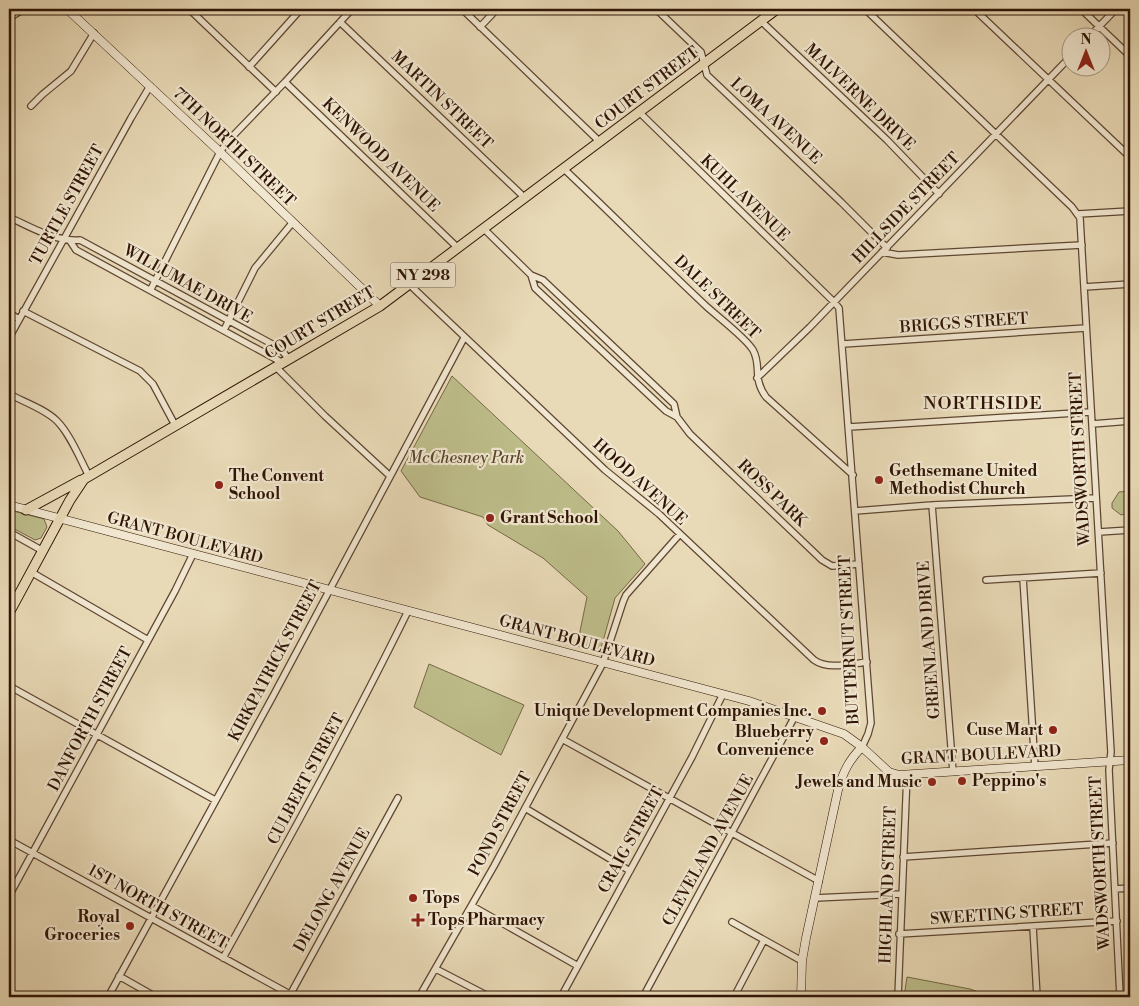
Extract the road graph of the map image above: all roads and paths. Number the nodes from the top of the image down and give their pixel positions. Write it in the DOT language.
graph roads {
  1 [pos="24,9"];
  2 [pos="68,9"];
  3 [pos="189,9"];
  4 [pos="301,9"];
  5 [pos="352,9"];
  6 [pos="462,9"];
  7 [pos="497,9"];
  8 [pos="656,9"];
  9 [pos="865,9"];
  10 [pos="974,9"];
  11 [pos="1081,9"];
  12 [pos="1116,9"];
  13 [pos="772,10"];
  14 [pos="9,18"];
  15 [pos="761,21"];
  16 [pos="340,22"];
  17 [pos="480,26"];
  18 [pos="1099,26"];
  19 [pos="94,33"];
  20 [pos="1130,56"];
  21 [pos="704,64"];
  22 [pos="1062,65"];
  23 [pos="249,66"];
  24 [pos="1048,79"];
  25 [pos="285,82"];
  26 [pos="150,86"];
  27 [pos="276,92"];
  28 [pos="31,106"];
  29 [pos="639,112"];
  30 [pos="996,133"];
  31 [pos="600,142"];
  32 [pos="220,152"];
  33 [pos="1130,157"];
  34 [pos="564,169"];
  35 [pos="939,194"];
  36 [pos="525,198"];
  37 [pos="1130,211"];
  38 [pos="1078,214"];
  39 [pos="9,217"];
  40 [pos="293,222"];
  41 [pos="484,229"];
  42 [pos="64,239"];
  43 [pos="70,241"];
  44 [pos="1082,244"];
  45 [pos="458,248"];
  46 [pos="884,250"];
  47 [pos="531,275"];
  48 [pos="155,281"];
  49 [pos="1130,284"];
  50 [pos="410,285"];
  51 [pos="1084,287"];
  52 [pos="151,289"];
  53 [pos="834,302"];
  54 [pos="380,306"];
  55 [pos="24,311"];
  56 [pos="9,313"];
  57 [pos="19,319"];
  58 [pos="228,322"];
  59 [pos="1086,328"];
  60 [pos="224,330"];
  61 [pos="9,338"];
  62 [pos="464,338"];
  63 [pos="843,344"];
  64 [pos="283,363"];
  65 [pos="757,378"];
  66 [pos="9,394"];
  67 [pos="1091,412"];
  68 [pos="677,417"];
  69 [pos="1130,421"];
  70 [pos="1092,424"];
  71 [pos="175,425"];
  72 [pos="849,427"];
  73 [pos="852,475"];
  74 [pos="390,476"];
  75 [pos="86,478"];
  76 [pos="1096,498"];
  77 [pos="9,505"];
  78 [pos="932,505"];
  79 [pos="26,510"];
  80 [pos="855,511"];
  81 [pos="60,518"];
  82 [pos="1130,530"];
  83 [pos="9,532"];
  84 [pos="1099,532"];
  85 [pos="680,535"];
  86 [pos="42,551"];
  87 [pos="193,554"];
  88 [pos="859,564"];
  89 [pos="31,572"];
  90 [pos="1101,573"];
  91 [pos="1023,578"];
  92 [pos="986,580"];
  93 [pos="329,590"];
  94 [pos="408,611"];
  95 [pos="9,613"];
  96 [pos="148,640"];
  97 [pos="867,662"];
  98 [pos="603,663"];
  99 [pos="9,686"];
  100 [pos="723,694"];
  101 [pos="795,716"];
  102 [pos="97,735"];
  103 [pos="562,739"];
  104 [pos="862,746"];
  105 [pos="1130,760"];
  106 [pos="1111,761"];
  107 [pos="1034,767"];
  108 [pos="953,772"];
  109 [pos="907,774"];
  110 [pos="398,798"];
  111 [pos="670,798"];
  112 [pos="215,800"];
  113 [pos="525,808"];
  114 [pos="732,833"];
  115 [pos="9,840"];
  116 [pos="1113,843"];
  117 [pos="32,852"];
  118 [pos="903,857"];
  119 [pos="630,871"];
  120 [pos="819,881"];
  121 [pos="1115,888"];
  122 [pos="1130,888"];
  123 [pos="901,894"];
  124 [pos="9,896"];
  125 [pos="815,898"];
  126 [pos="472,906"];
  127 [pos="151,918"];
  128 [pos="1117,920"];
  129 [pos="732,922"];
  130 [pos="1033,927"];
  131 [pos="899,934"];
  132 [pos="764,940"];
  133 [pos="223,958"];
  134 [pos="802,961"];
  135 [pos="578,966"];
  136 [pos="436,969"];
  137 [pos="119,976"];
  138 [pos="9,994"];
  139 [pos="292,996"];
  140 [pos="14,997"];
  141 [pos="108,997"];
  142 [pos="156,997"];
  143 [pos="419,997"];
  144 [pos="490,997"];
  145 [pos="561,997"];
  146 [pos="643,997"];
  147 [pos="734,997"];
  148 [pos="802,997"];
  149 [pos="898,997"];
  150 [pos="1037,997"];
  151 [pos="1120,997"];
  1 -- 14 [label="street"];
  2 -- 19 [label="street, 7TH NORTH STREET"];
  3 -- 23 [label="street"];
  4 -- 23 [label="street"];
  5 -- 16 [label="street"];
  6 -- 17 [label="street"];
  7 -- 17 [label="street"];
  8 -- 21 [label="street, LOMA AVENUE"];
  9 -- 30 [label="street"];
  10 -- 24 [label="street"];
  11 -- 18 [label="street"];
  12 -- 18 [label="street"];
  13 -- 15 [label="main road, COURT STREET / NY 298"];
  15 -- 21 [label="main road, COURT STREET / NY 298"];
  15 -- 35 [label="street, MALVERNE DRIVE"];
  16 -- 25 [label="street"];
  16 -- 36 [label="street, MARTIN STREET"];
  17 -- 31 [label="street"];
  18 -- 20 [label="street"];
  19 -- 26 [label="street, 7TH NORTH STREET"];
  19 -- 28 [label="street"];
  21 -- 29 [label="main road, COURT STREET / NY 298"];
  21 -- 46 [label="street, LOMA AVENUE"];
  22 -- 24 [label="street, HILLSIDE STREET"];
  23 -- 27 [label="street"];
  24 -- 30 [label="street, HILLSIDE STREET"];
  24 -- 33 [label="street"];
  25 -- 27 [label="street"];
  25 -- 45 [label="street, KENWOOD AVENUE"];
  26 -- 32 [label="street, 7TH NORTH STREET"];
  26 -- 42 [label="street, TURTLE STREET"];
  27 -- 32 [label="street"];
  29 -- 31 [label="main road, COURT STREET / NY 298"];
  29 -- 53 [label="street, KUHL AVENUE"];
  30 -- 35 [label="street, HILLSIDE STREET"];
  30 -- 38 [label="street"];
  31 -- 34 [label="main road, COURT STREET / NY 298"];
  32 -- 40 [label="street, 7TH NORTH STREET"];
  32 -- 48 [label="street"];
  34 -- 36 [label="main road, COURT STREET / NY 298"];
  34 -- 65 [label="street, DALE STREET"];
  35 -- 46 [label="street, HILLSIDE STREET"];
  36 -- 41 [label="main road, COURT STREET / NY 298"];
  37 -- 38 [label="street"];
  38 -- 44 [label="street, WADSWORTH STREET"];
  39 -- 42 [label="street, WILLUMAE DRIVE"];
  40 -- 54 [label="street, 7TH NORTH STREET"];
  40 -- 58 [label="street"];
  41 -- 45 [label="main road, COURT STREET / NY 298"];
  41 -- 47 [label="street, ROSS PARK"];
  42 -- 43 [label="street, WILLUMAE DRIVE"];
  42 -- 55 [label="street, TURTLE STREET"];
  43 -- 48 [label="street, WILLUMAE DRIVE"];
  43 -- 52 [label="street, WILLUMAE DRIVE"];
  44 -- 46 [label="street"];
  44 -- 51 [label="street, WADSWORTH STREET"];
  45 -- 50 [label="main road, COURT STREET / NY 298"];
  46 -- 53 [label="street, HILLSIDE STREET"];
  47 -- 68 [label="street, ROSS PARK"];
  47 -- 68 [label="street, ROSS PARK"];
  48 -- 52 [label="street"];
  48 -- 58 [label="street, WILLUMAE DRIVE"];
  49 -- 51 [label="street"];
  50 -- 54 [label="main road, COURT STREET / NY 298"];
  50 -- 62 [label="street, HOOD AVENUE"];
  51 -- 59 [label="street, WADSWORTH STREET"];
  52 -- 60 [label="street, WILLUMAE DRIVE"];
  53 -- 63 [label="street, BUTTERNUT STREET"];
  53 -- 65 [label="street, HILLSIDE STREET"];
  54 -- 64 [label="main road, COURT STREET / NY 298"];
  55 -- 57 [label="street, TURTLE STREET"];
  55 -- 71 [label="street"];
  56 -- 57 [label="street"];
  57 -- 61 [label="street, TURTLE STREET"];
  58 -- 60 [label="street"];
  58 -- 64 [label="street, WILLUMAE DRIVE"];
  59 -- 63 [label="street, BRIGGS STREET"];
  59 -- 67 [label="street, WADSWORTH STREET"];
  60 -- 64 [label="street, WILLUMAE DRIVE"];
  62 -- 74 [label="street, KIRKPATRICK STREET"];
  62 -- 85 [label="street, HOOD AVENUE"];
  63 -- 72 [label="street, BUTTERNUT STREET"];
  64 -- 71 [label="main road, COURT STREET / NY 298"];
  64 -- 74 [label="street"];
  65 -- 73 [label="street, DALE STREET"];
  66 -- 75 [label="street"];
  67 -- 70 [label="street, WADSWORTH STREET"];
  67 -- 72 [label="street"];
  68 -- 88 [label="street, ROSS PARK"];
  69 -- 70 [label="street"];
  70 -- 76 [label="street, WADSWORTH STREET"];
  71 -- 75 [label="main road, COURT STREET / NY 298"];
  72 -- 73 [label="street, BUTTERNUT STREET"];
  73 -- 80 [label="street, BUTTERNUT STREET"];
  74 -- 93 [label="street, KIRKPATRICK STREET"];
  75 -- 79 [label="main road"];
  75 -- 81 [label="main road, COURT STREET / NY 298"];
  76 -- 78 [label="street"];
  76 -- 84 [label="street, WADSWORTH STREET"];
  77 -- 79 [label="street, GRANT BOULEVARD"];
  78 -- 80 [label="street"];
  78 -- 108 [label="street, GREENLAND DRIVE"];
  79 -- 81 [label="street, GRANT BOULEVARD"];
  80 -- 88 [label="street, BUTTERNUT STREET"];
  81 -- 86 [label="main road, COURT STREET / NY 298"];
  81 -- 87 [label="street, GRANT BOULEVARD"];
  82 -- 84 [label="street"];
  83 -- 86 [label="street"];
  84 -- 90 [label="street, WADSWORTH STREET"];
  85 -- 97 [label="street, HOOD AVENUE"];
  85 -- 98 [label="street, POND STREET"];
  86 -- 89 [label="main road, COURT STREET / NY 298"];
  87 -- 93 [label="street, GRANT BOULEVARD"];
  87 -- 96 [label="street, DANFORTH STREET"];
  88 -- 97 [label="street, BUTTERNUT STREET"];
  89 -- 95 [label="main road, COURT STREET / NY 298"];
  89 -- 96 [label="street"];
  90 -- 91 [label="street"];
  90 -- 106 [label="street, WADSWORTH STREET"];
  91 -- 92 [label="street"];
  91 -- 107 [label="street"];
  93 -- 94 [label="street, GRANT BOULEVARD"];
  93 -- 112 [label="street, KIRKPATRICK STREET"];
  94 -- 98 [label="street, GRANT BOULEVARD"];
  94 -- 133 [label="street, CULBERT STREET"];
  96 -- 102 [label="street, DANFORTH STREET"];
  97 -- 104 [label="street, BUTTERNUT STREET"];
  98 -- 100 [label="street, GRANT BOULEVARD"];
  98 -- 103 [label="street, POND STREET"];
  99 -- 102 [label="street"];
  100 -- 101 [label="street, GRANT BOULEVARD"];
  100 -- 111 [label="street, CRAIG STREET"];
  101 -- 104 [label="street, GRANT BOULEVARD"];
  101 -- 114 [label="street, CLEVELAND AVENUE"];
  102 -- 112 [label="street"];
  102 -- 117 [label="street, DANFORTH STREET"];
  103 -- 111 [label="street"];
  103 -- 113 [label="street, POND STREET"];
  104 -- 109 [label="street, GRANT BOULEVARD"];
  104 -- 120 [label="street, BUTTERNUT STREET"];
  105 -- 106 [label="street, GRANT BOULEVARD"];
  106 -- 107 [label="street, GRANT BOULEVARD"];
  106 -- 116 [label="street, WADSWORTH STREET"];
  107 -- 108 [label="street, GRANT BOULEVARD"];
  108 -- 109 [label="street, GRANT BOULEVARD"];
  109 -- 118 [label="street, HIGHLAND STREET"];
  110 -- 139 [label="street, DELONG AVENUE"];
  111 -- 114 [label="street"];
  111 -- 119 [label="street, CRAIG STREET"];
  112 -- 127 [label="street, KIRKPATRICK STREET"];
  113 -- 119 [label="street"];
  113 -- 126 [label="street, POND STREET"];
  114 -- 120 [label="street"];
  114 -- 146 [label="street, CLEVELAND AVENUE"];
  115 -- 117 [label="street, 1ST NORTH STREET"];
  116 -- 118 [label="street"];
  116 -- 121 [label="street, WADSWORTH STREET"];
  117 -- 124 [label="street, DANFORTH STREET"];
  117 -- 127 [label="street, 1ST NORTH STREET"];
  118 -- 123 [label="street, HIGHLAND STREET"];
  119 -- 135 [label="street, CRAIG STREET"];
  120 -- 125 [label="street, BUTTERNUT STREET"];
  121 -- 122 [label="street"];
  121 -- 128 [label="street, WADSWORTH STREET"];
  123 -- 125 [label="street"];
  123 -- 131 [label="street, HIGHLAND STREET"];
  125 -- 134 [label="street, BUTTERNUT STREET"];
  126 -- 135 [label="street"];
  126 -- 136 [label="street, POND STREET"];
  127 -- 133 [label="street, 1ST NORTH STREET"];
  127 -- 137 [label="street, KIRKPATRICK STREET"];
  128 -- 130 [label="street, SWEETING STREET"];
  128 -- 151 [label="street, WADSWORTH STREET"];
  129 -- 132 [label="street"];
  130 -- 131 [label="street, SWEETING STREET"];
  130 -- 150 [label="street"];
  131 -- 149 [label="street, HIGHLAND STREET"];
  132 -- 134 [label="street"];
  132 -- 147 [label="street"];
  133 -- 139 [label="street, 1ST NORTH STREET"];
  134 -- 148 [label="street, BUTTERNUT STREET"];
  135 -- 145 [label="street, CRAIG STREET"];
  136 -- 143 [label="street, POND STREET"];
  136 -- 144 [label="street"];
  137 -- 141 [label="street, KIRKPATRICK STREET"];
  137 -- 142 [label="street"];
  138 -- 140 [label="street"];
}
